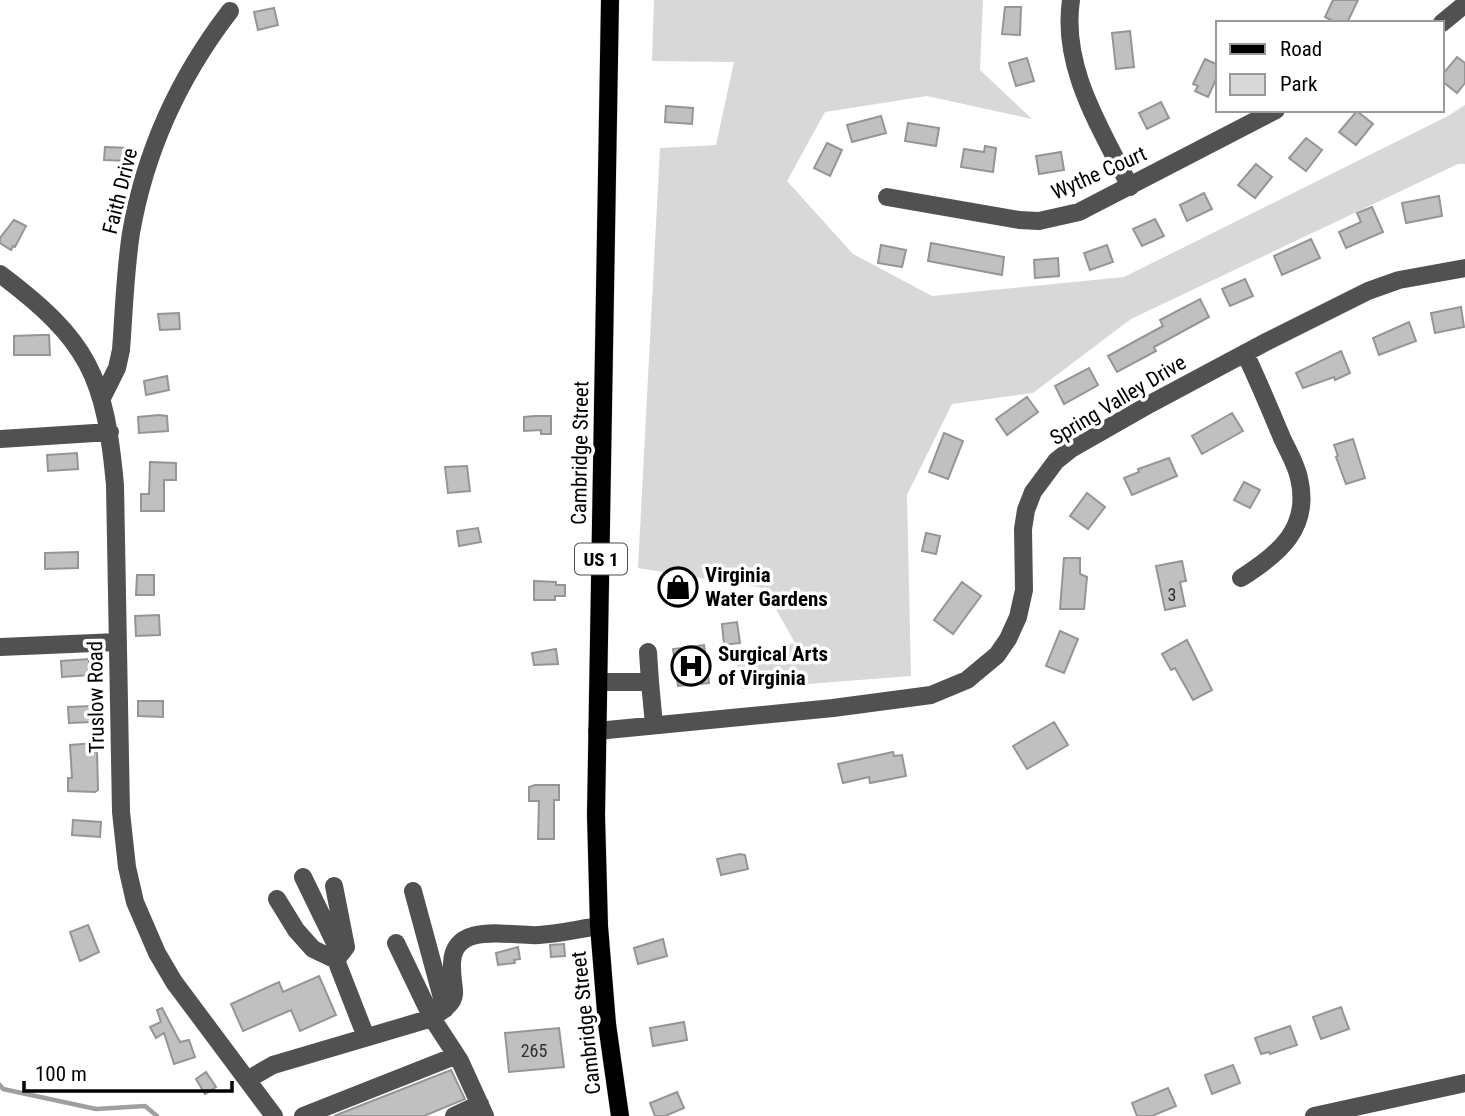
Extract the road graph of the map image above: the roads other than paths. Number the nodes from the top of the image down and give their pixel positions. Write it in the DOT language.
graph roads {
  1 [pos="610,0"];
  2 [pos="1070,0"];
  3 [pos="1465,4"];
  4 [pos="230,11"];
  5 [pos="1444,21"];
  6 [pos="1272,112"];
  7 [pos="1130,187"];
  8 [pos="887,197"];
  9 [pos="1465,268"];
  10 [pos="0,274"];
  11 [pos="1245,353"];
  12 [pos="102,398"];
  13 [pos="110,432"];
  14 [pos="0,439"];
  15 [pos="1241,578"];
  16 [pos="118,642"];
  17 [pos="0,647"];
  18 [pos="648,652"];
  19 [pos="599,682"];
  20 [pos="650,682"];
  21 [pos="654,725"];
  22 [pos="597,731"];
  23 [pos="303,877"];
  24 [pos="334,886"];
  25 [pos="413,891"];
  26 [pos="277,899"];
  27 [pos="598,926"];
  28 [pos="396,943"];
  29 [pos="336,960"];
  30 [pos="438,1014"];
  31 [pos="366,1037"];
  32 [pos="455,1056"];
  33 [pos="247,1080"];
  34 [pos="1465,1083"];
  35 [pos="483,1110"];
  36 [pos="313,1114"];
  37 [pos="274,1116"];
  38 [pos="454,1116"];
  39 [pos="620,1116"];
  40 [pos="1314,1116"];
  1 -- 19 [label="main road, Cambridge Street / US 1"];
  2 -- 7 [label="street"];
  3 -- 5 [label="street"];
  4 -- 12 [label="street, Faith Drive"];
  6 -- 7 [label="street, Wythe Court"];
  7 -- 8 [label="street, Wythe Court"];
  9 -- 11 [label="street, Spring Valley Drive"];
  10 -- 12 [label="street, Truslow Road"];
  11 -- 15 [label="street"];
  11 -- 21 [label="street, Spring Valley Drive"];
  12 -- 13 [label="street, Truslow Road"];
  13 -- 14 [label="street"];
  13 -- 16 [label="street, Truslow Road"];
  16 -- 17 [label="street"];
  16 -- 33 [label="street, Truslow Road"];
  18 -- 20 [label="street"];
  19 -- 20 [label="street"];
  19 -- 22 [label="main road, Cambridge Street / US 1"];
  20 -- 21 [label="street"];
  21 -- 22 [label="street, Spring Valley Drive"];
  22 -- 27 [label="main road, Cambridge Street / US 1"];
  23 -- 29 [label="street"];
  24 -- 29 [label="street"];
  25 -- 30 [label="street"];
  26 -- 29 [label="street"];
  27 -- 30 [label="street"];
  27 -- 39 [label="main road, Cambridge Street / US 1"];
  28 -- 30 [label="street"];
  29 -- 31 [label="street"];
  30 -- 31 [label="street"];
  30 -- 32 [label="street"];
  31 -- 33 [label="street"];
  32 -- 35 [label="street"];
  32 -- 36 [label="street"];
  33 -- 37 [label="street, Truslow Road"];
  34 -- 40 [label="street"];
  35 -- 38 [label="street"];
}
